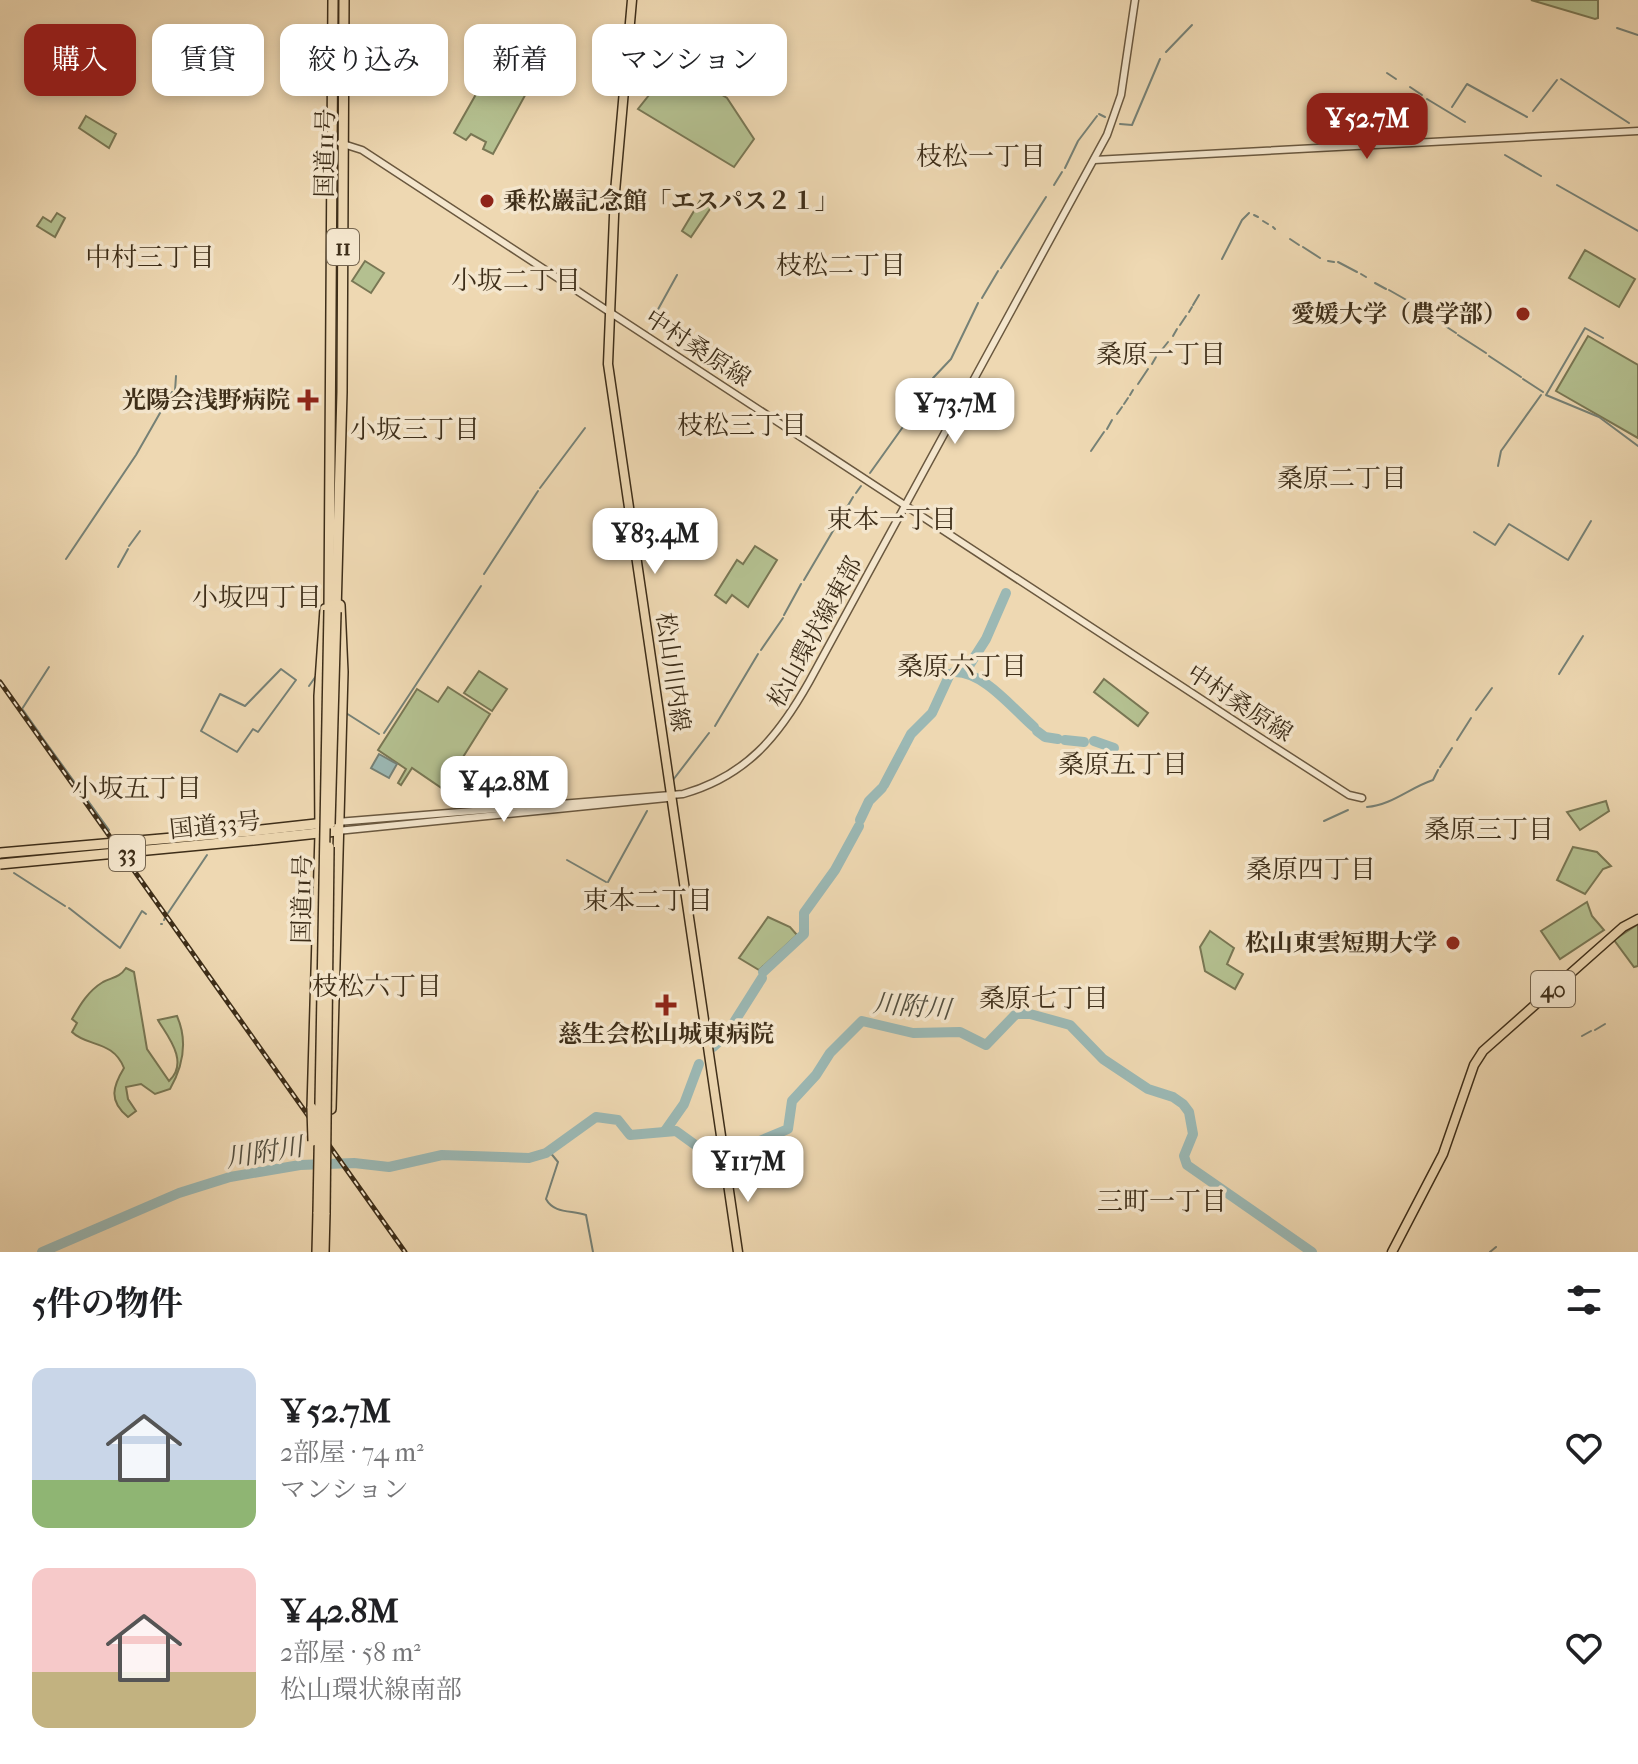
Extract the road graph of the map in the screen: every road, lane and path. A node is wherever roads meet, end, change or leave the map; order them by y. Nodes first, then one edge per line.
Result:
1 (333, 0) edge
2 (344, 0) edge
3 (632, 0) edge
4 (1135, 0) edge
5 (1638, 131) edge
6 (339, 143) junction
7 (1094, 160) junction
8 (608, 311) junction
9 (906, 505) junction
10 (333, 594) junction
11 (670, 796) junction
12 (1362, 798) dead end
13 (337, 827) junction
14 (320, 829) junction
15 (253, 836) junction
16 (0, 853) edge
17 (0, 864) edge
18 (1638, 919) edge
19 (321, 1212) junction
20 (317, 1252) edge
21 (324, 1252) edge
22 (738, 1252) edge
23 (1392, 1252) edge

1 - 6 highway, 国道11号 / 11
2 - 6 highway, 国道11号 / 11
3 - 8 main road, 松山川内線
4 - 7 street, 松山環状線東部
5 - 7 street
6 - 8 street, 中村桑原線
6 - 10 highway, 国道11号 / 11
7 - 9 street, 松山環状線東部
8 - 9 street, 中村桑原線
8 - 11 main road, 松山川内線
9 - 11 street, 松山環状線東部
9 - 12 street, 中村桑原線
10 - 13 highway, 国道11号 / 11
10 - 14 highway, 国道11号 / 11
10 - 19 highway, 国道11号 / 11, bridge
11 - 13 street, 松山環状線東部
11 - 22 main road, 松山川内線
13 - 14 highway, 国道33号 / 33
13 - 19 highway, 11, bridge
14 - 15 highway, 国道33号 / 33
14 - 19 highway, 11, bridge
15 - 16 highway, 国道33号 / 33, bridge
15 - 17 highway, 国道33号 / 33, bridge
18 - 23 main road, 40
19 - 20 highway, 国道11号 / 11
19 - 21 highway, 国道11号 / 11

